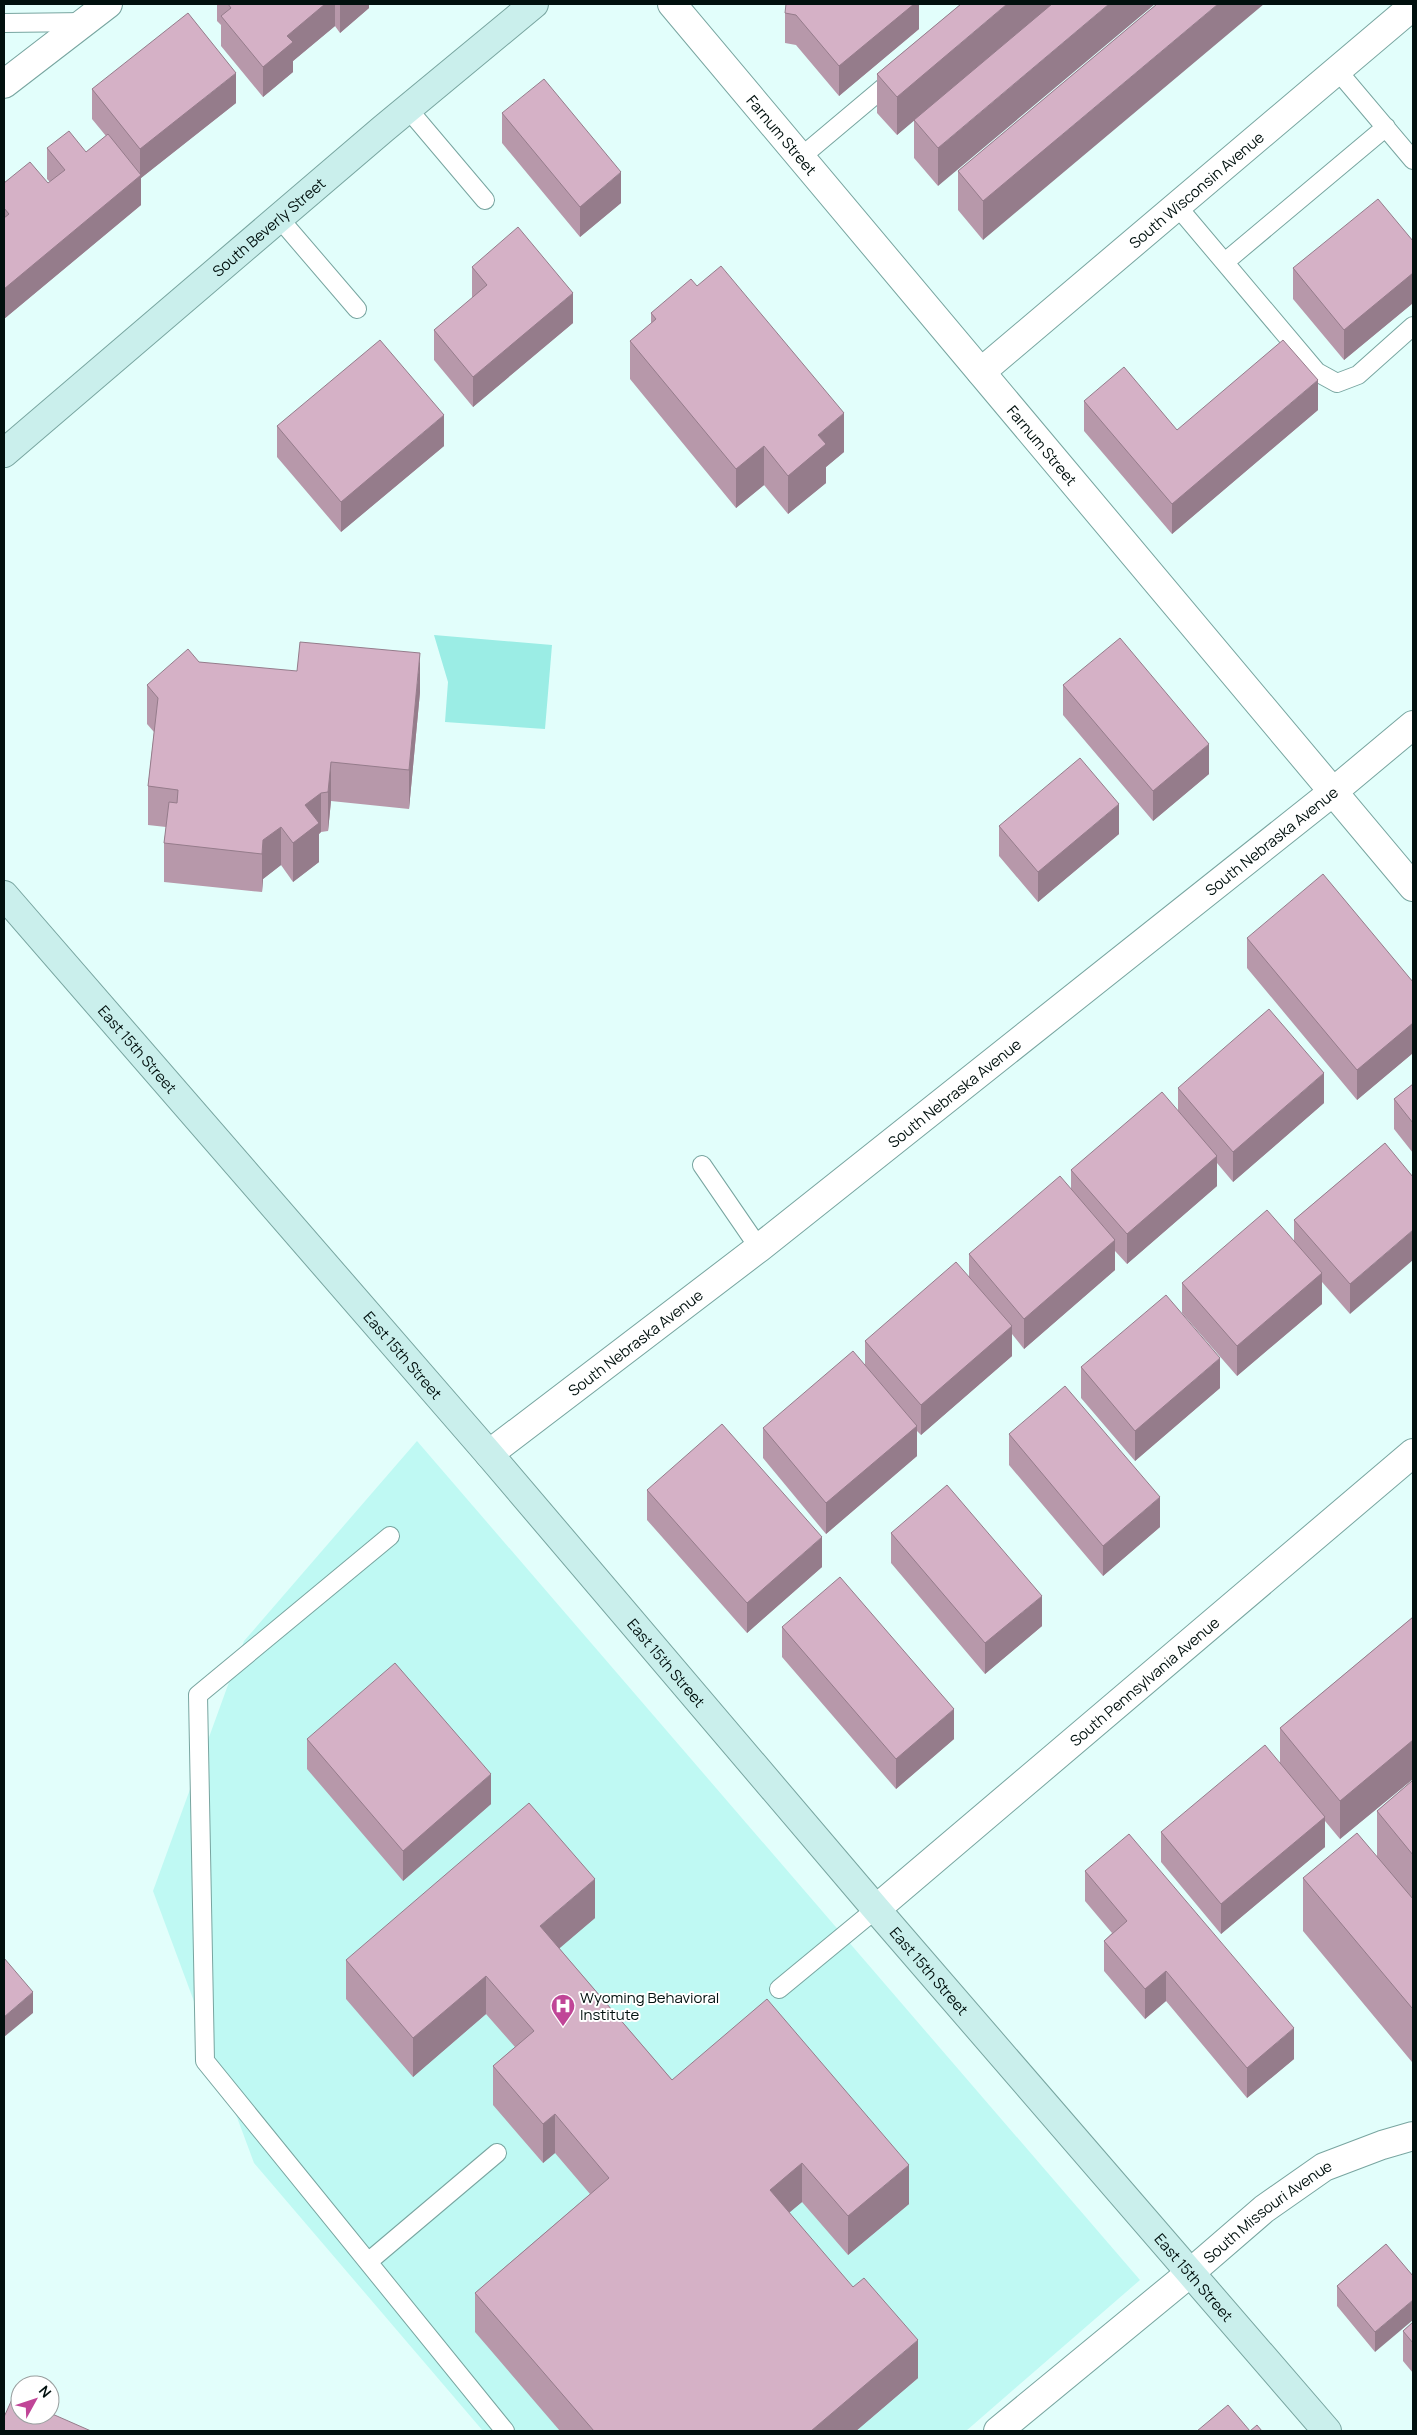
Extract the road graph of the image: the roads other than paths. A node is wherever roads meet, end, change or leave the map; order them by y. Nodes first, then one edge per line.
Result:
1 (108, 4) edge
2 (534, 4) edge
3 (672, 4) edge
4 (1413, 6) edge
5 (86, 22) junction
6 (4, 23) edge
7 (907, 68) edge
8 (1337, 70) junction
9 (4, 84) edge
10 (408, 109) junction
11 (1386, 127) junction
12 (801, 157) junction
13 (1413, 160) edge
14 (485, 200) dead end
15 (1177, 206) junction
16 (279, 218) junction
17 (1225, 262) junction
18 (357, 309) dead end
19 (1413, 326) edge
20 (980, 372) junction
21 (4, 453) edge
22 (1413, 725) edge
23 (1334, 791) junction
24 (1413, 887) edge
25 (4, 895) edge
26 (702, 1165) dead end
27 (759, 1248) junction
28 (1413, 1453) edge
29 (489, 1454) junction
30 (390, 1536) dead end
31 (876, 1909) junction
32 (780, 1989) dead end
33 (1413, 2136) edge
34 (497, 2153) dead end
35 (368, 2262) junction
36 (1190, 2273) junction
37 (505, 2431) edge
38 (998, 2431) edge
39 (1327, 2431) edge

1 - 5 street
2 - 10 main road, South Beverly Street
3 - 12 street, Farnum Street
4 - 8 street, South Wisconsin Avenue
5 - 6 lane
5 - 9 street
7 - 12 lane
8 - 11 lane
8 - 15 street, South Wisconsin Avenue
10 - 14 lane
10 - 16 main road, South Beverly Street
11 - 13 lane
11 - 17 lane
12 - 20 street, Farnum Street
15 - 17 lane
15 - 20 street, South Wisconsin Avenue
16 - 18 lane
16 - 21 main road, South Beverly Street
17 - 19 lane
20 - 23 street, Farnum Street
22 - 23 street, South Nebraska Avenue
23 - 24 street, Farnum Street
23 - 27 street, South Nebraska Avenue
25 - 29 main road, East 15th Street
26 - 27 lane
27 - 29 street, South Nebraska Avenue
28 - 31 street, South Pennsylvania Avenue
29 - 31 main road, East 15th Street
30 - 35 lane
31 - 32 lane
31 - 36 main road, East 15th Street
33 - 36 street, South Missouri Avenue
34 - 35 lane
35 - 37 lane
36 - 38 street, South Missouri Avenue
36 - 39 main road, East 15th Street

